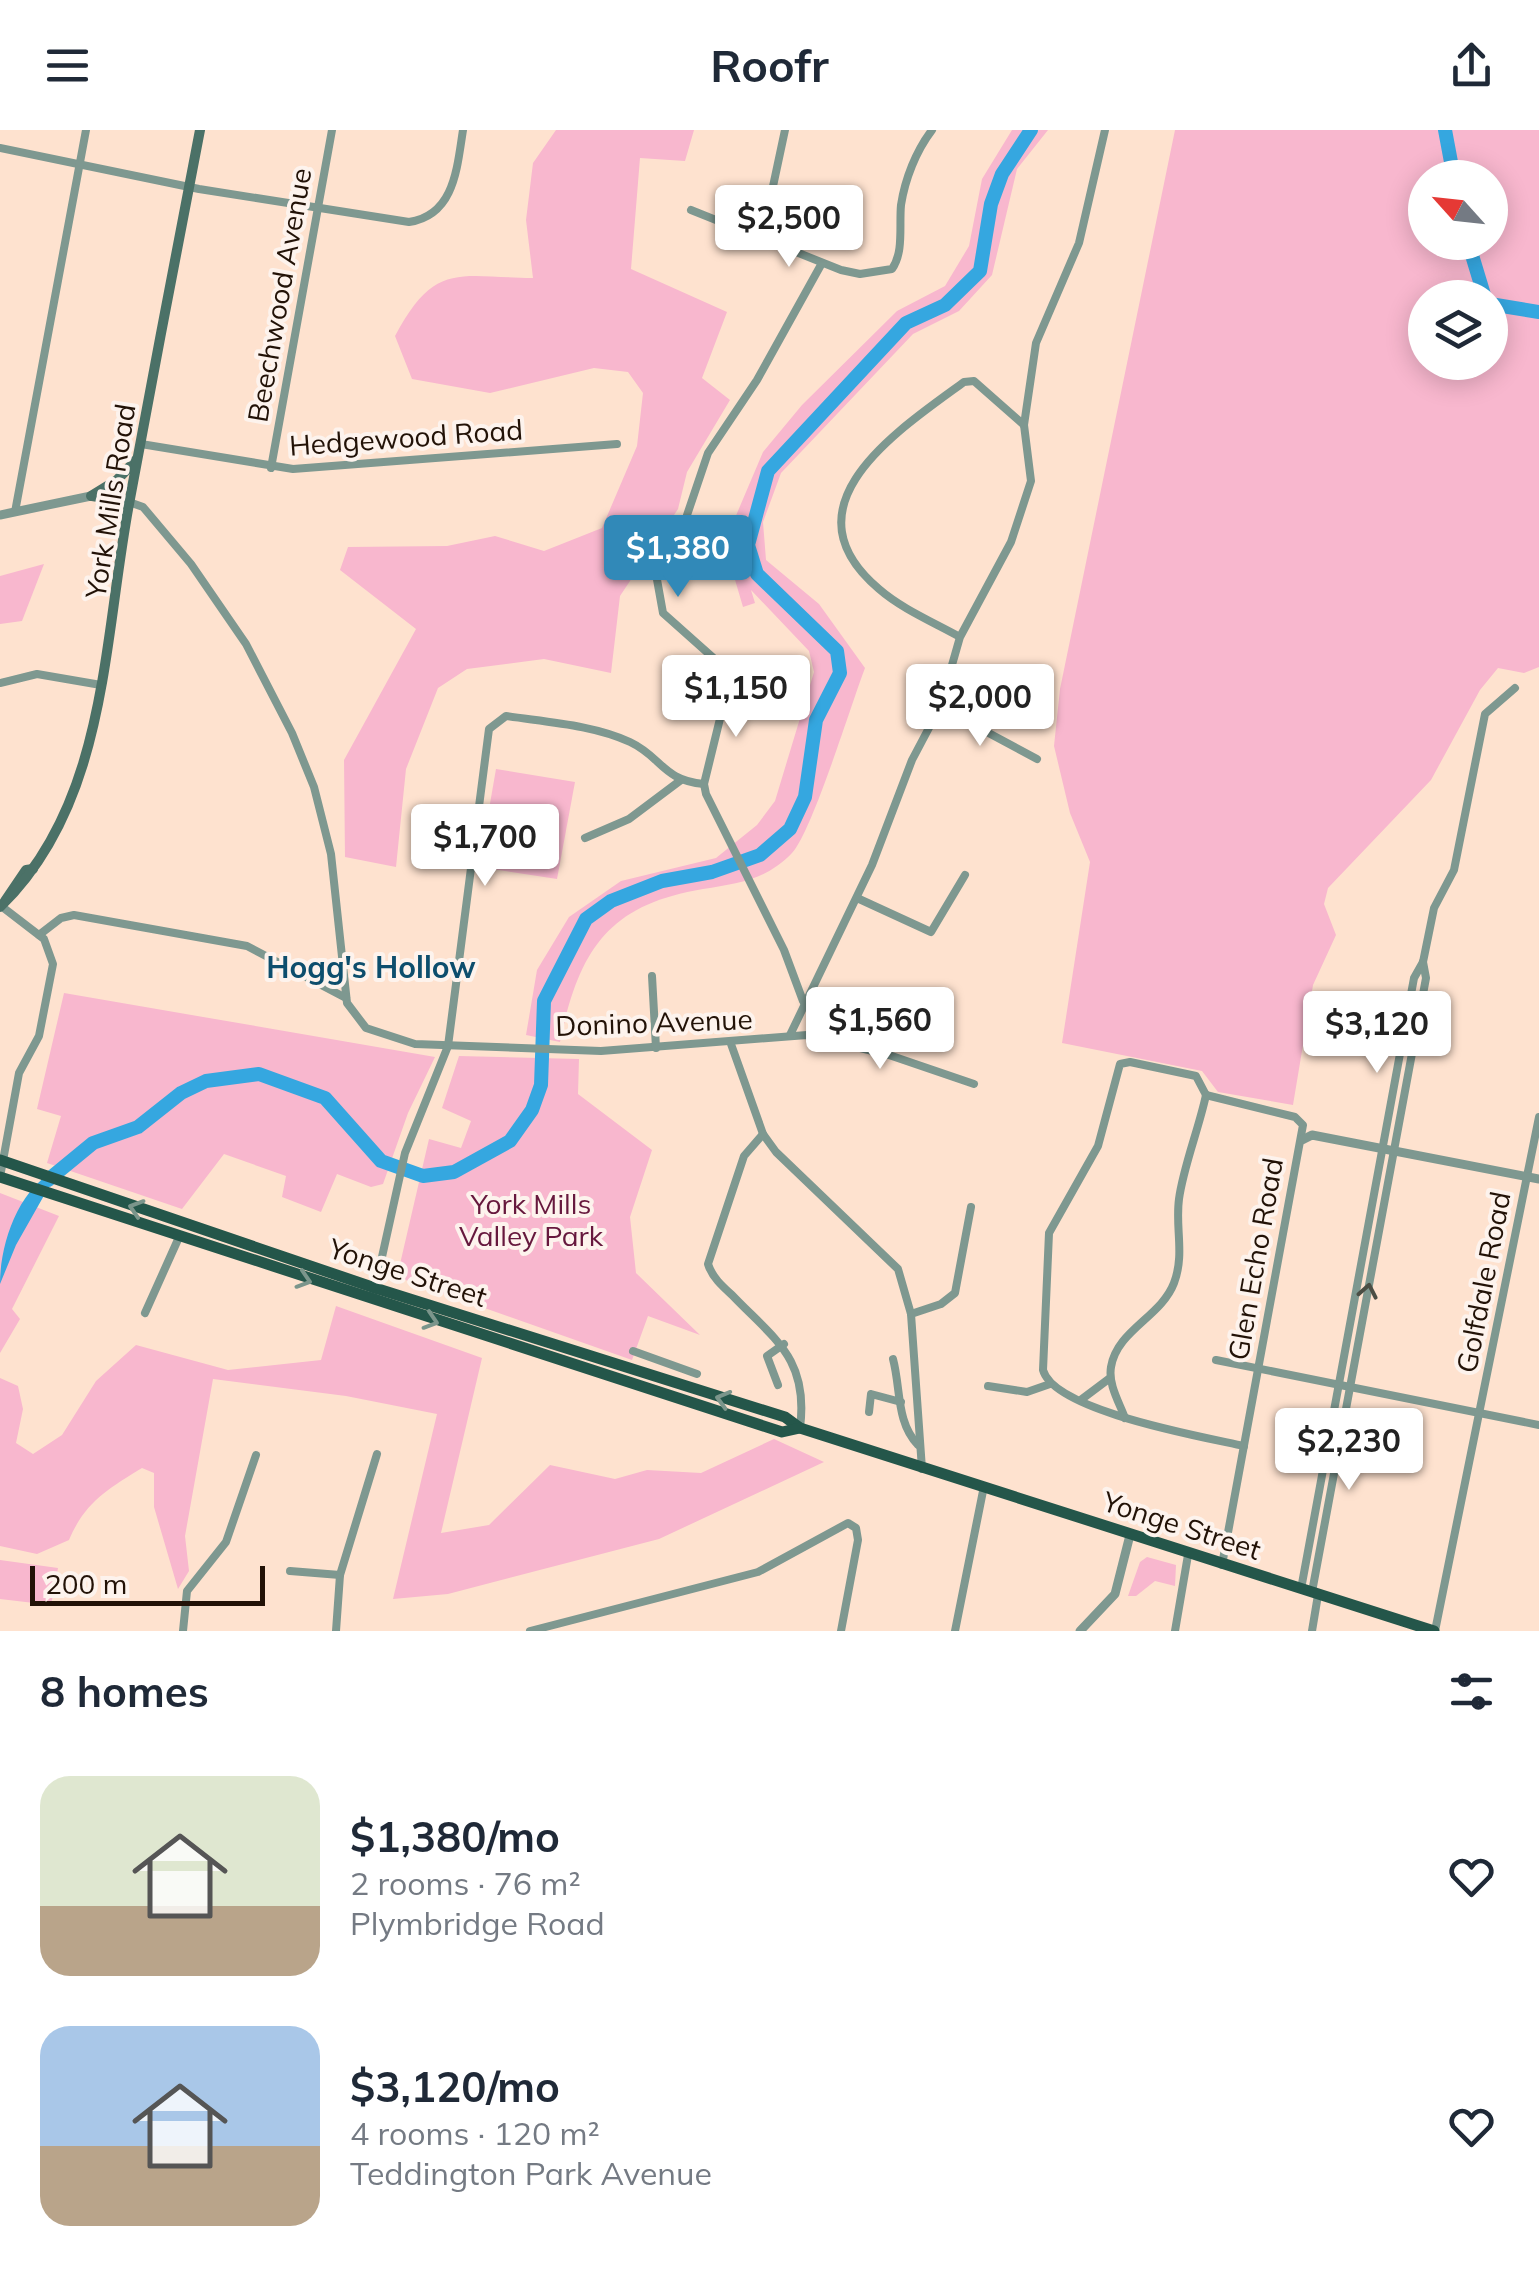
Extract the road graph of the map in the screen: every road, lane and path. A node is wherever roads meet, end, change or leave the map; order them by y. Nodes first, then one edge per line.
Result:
1 (86, 130) edge
2 (200, 130) edge
3 (332, 130) edge
4 (463, 130) edge
5 (785, 130) edge
6 (932, 130) edge
7 (1104, 130) edge
8 (0, 148) edge
9 (80, 164) junction
10 (189, 186) junction
11 (317, 208) junction
12 (691, 210) dead end
13 (762, 238) junction
14 (822, 263) junction
15 (1024, 424) junction
16 (141, 444) junction
17 (617, 444) dead end
18 (137, 458) junction
19 (271, 468) junction
20 (90, 496) junction
21 (129, 505) junction
22 (15, 512) junction
23 (0, 515) edge
24 (960, 636) junction
25 (0, 682) edge
26 (100, 684) junction
27 (1515, 688) dead end
28 (940, 707) junction
29 (1038, 759) dead end
30 (681, 780) junction
31 (704, 784) junction
32 (584, 838) dead end
33 (965, 875) dead end
34 (857, 898) junction
35 (2, 905) edge
36 (39, 934) junction
37 (1423, 962) junction
38 (652, 976) dead end
39 (346, 998) junction
40 (803, 1000) junction
41 (790, 1035) junction
42 (731, 1044) junction
43 (448, 1046) junction
44 (656, 1048) junction
45 (974, 1084) dead end
46 (1206, 1095) junction
47 (1539, 1117) edge
48 (764, 1134) junction
49 (1302, 1140) junction
50 (1382, 1149) junction
51 (1394, 1152) junction
52 (2, 1161) edge
53 (0, 1177) edge
54 (1527, 1177) junction
55 (1539, 1180) edge
56 (971, 1207) dead end
57 (186, 1224) junction
58 (178, 1239) junction
59 (375, 1288) junction
60 (371, 1302) junction
61 (144, 1312) dead end
62 (911, 1314) junction
63 (784, 1344) junction
64 (632, 1352) dead end
65 (654, 1358) junction
66 (892, 1359) dead end
67 (1216, 1360) dead end
68 (1258, 1369) junction
69 (697, 1374) dead end
70 (1110, 1378) junction
71 (648, 1382) junction
72 (1050, 1384) junction
73 (1338, 1384) junction
74 (778, 1385) dead end
75 (988, 1386) dead end
76 (1350, 1387) junction
77 (1082, 1399) junction
78 (901, 1402) junction
79 (869, 1412) dead end
80 (1480, 1414) junction
81 (1125, 1418) junction
82 (1539, 1425) edge
83 (800, 1428) junction
84 (918, 1445) junction
85 (1244, 1446) junction
86 (377, 1454) dead end
87 (256, 1455) dead end
88 (922, 1468) junction
89 (984, 1486) junction
90 (1130, 1535) junction
91 (1188, 1554) junction
92 (1222, 1565) junction
93 (290, 1571) dead end
94 (340, 1575) junction
95 (1310, 1592) junction
96 (580, 1618) junction
97 (581, 1630) edge
98 (184, 1631) edge
99 (336, 1631) edge
100 (530, 1631) edge
101 (842, 1631) edge
102 (954, 1631) edge
103 (1080, 1631) edge
104 (1175, 1631) edge
105 (1312, 1631) edge
106 (1434, 1631) edge

1 - 9 street
2 - 10 main road, York Mills Road
3 - 11 street, Beechwood Avenue
4 - 11 street
5 - 13 street
6 - 14 street
7 - 15 street
8 - 9 street
9 - 10 street
9 - 22 street
10 - 11 street
10 - 16 main road, York Mills Road
11 - 19 street, Beechwood Avenue
12 - 13 street
13 - 14 street
14 - 31 street
15 - 24 street
15 - 24 street
16 - 18 main road, York Mills Road
16 - 19 street, Hedgewood Road
17 - 19 street, Hedgewood Road
18 - 20 main road
18 - 21 main road, York Mills Road
20 - 21 main road
20 - 22 street
21 - 26 main road, York Mills Road
21 - 39 street
22 - 23 street
24 - 28 street
25 - 26 street
26 - 35 main road, York Mills Road
27 - 37 street
28 - 29 street
28 - 34 street
30 - 31 street
30 - 32 street
30 - 43 street
31 - 40 street
33 - 34 street
34 - 40 street
35 - 36 street
36 - 39 street, Donino Avenue
36 - 52 street
37 - 50 street
37 - 51 street
38 - 44 street
39 - 43 street, Donino Avenue
40 - 41 street
41 - 42 street, Donino Avenue
41 - 45 street, Donino Avenue
42 - 44 street, Donino Avenue
42 - 48 street
43 - 44 street, Donino Avenue
43 - 59 street
46 - 49 street
46 - 70 street
46 - 72 street
47 - 54 street, Golfdale Road
48 - 62 street
48 - 63 street
49 - 50 street
49 - 68 street, Glen Echo Road
50 - 51 street
50 - 73 street
51 - 54 street
76 -> 51 street
52 - 53 street
57 -> 52 main road, Yonge Street
53 - 58 main road, Yonge Street
54 - 55 street
54 - 80 street, Golfdale Road
56 - 62 street
57 - 58 street
57 - 59 main road, Yonge Street
58 -> 60 main road, Yonge Street
58 - 61 street
59 - 60 street
59 - 71 main road, Yonge Street
60 -> 71 main road, Yonge Street
62 - 84 street
63 - 74 street
63 - 83 street
64 - 65 street
65 - 69 street
65 - 71 street
66 - 78 street
67 - 68 street
68 - 73 street
68 - 85 street, Glen Echo Road
70 - 77 street
70 - 81 street
71 - 83 main road, Yonge Street
72 - 75 street
72 - 77 street
73 - 76 street
73 - 95 street
76 - 80 street
76 - 95 street
77 - 81 street
78 - 79 street
78 - 84 street
80 - 82 street
80 - 106 street, Golfdale Road
81 - 85 street
83 - 88 main road, Yonge Street
84 - 88 street
85 - 92 street, Glen Echo Road
86 - 94 street
87 - 98 street
88 - 89 main road, Yonge Street
89 - 90 main road, Yonge Street
89 - 102 street
90 - 91 main road, Yonge Street
90 - 103 street
91 - 92 main road, Yonge Street
91 - 104 street
92 - 95 main road, Yonge Street
93 - 94 street
94 - 99 street
95 - 105 street
95 - 106 main road, Yonge Street
96 - 97 street
96 - 100 street
96 - 101 street

